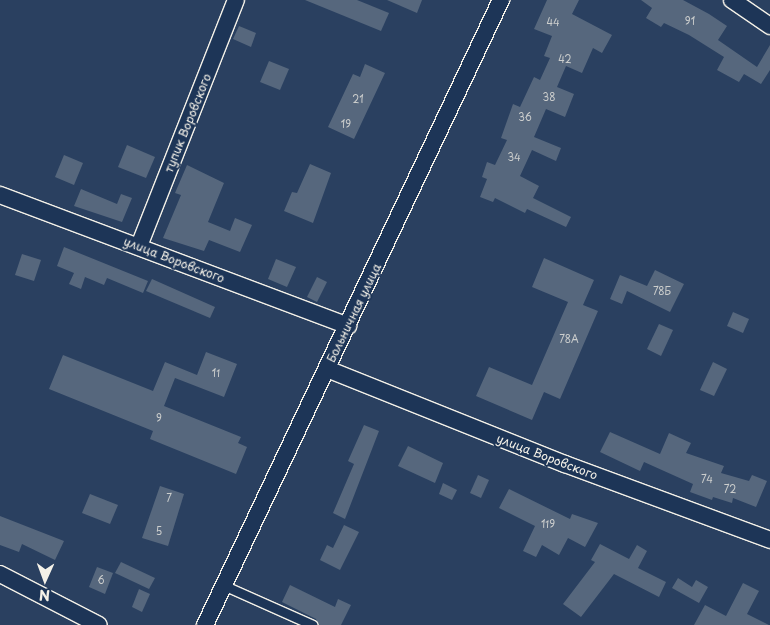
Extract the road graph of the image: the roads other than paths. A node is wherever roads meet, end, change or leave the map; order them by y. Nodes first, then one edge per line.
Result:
1 (236, 0) edge
2 (501, 0) edge
3 (732, 0) edge
4 (770, 26) edge
5 (0, 196) edge
6 (139, 246) junction
7 (348, 326) junction
8 (327, 369) junction
9 (770, 540) edge
10 (0, 574) edge
11 (223, 585) junction
12 (99, 625) edge
13 (205, 625) edge
14 (313, 625) edge

1 - 6 street, тупик Воровского
2 - 7 street, Больничная улица
3 - 4 street
5 - 6 street, улица Воровского
6 - 7 street, улица Воровского
7 - 8 street, Больничная улица
8 - 9 street, улица Воровского
8 - 11 street, Больничная улица
10 - 12 street
11 - 13 street, Больничная улица
11 - 14 lane

